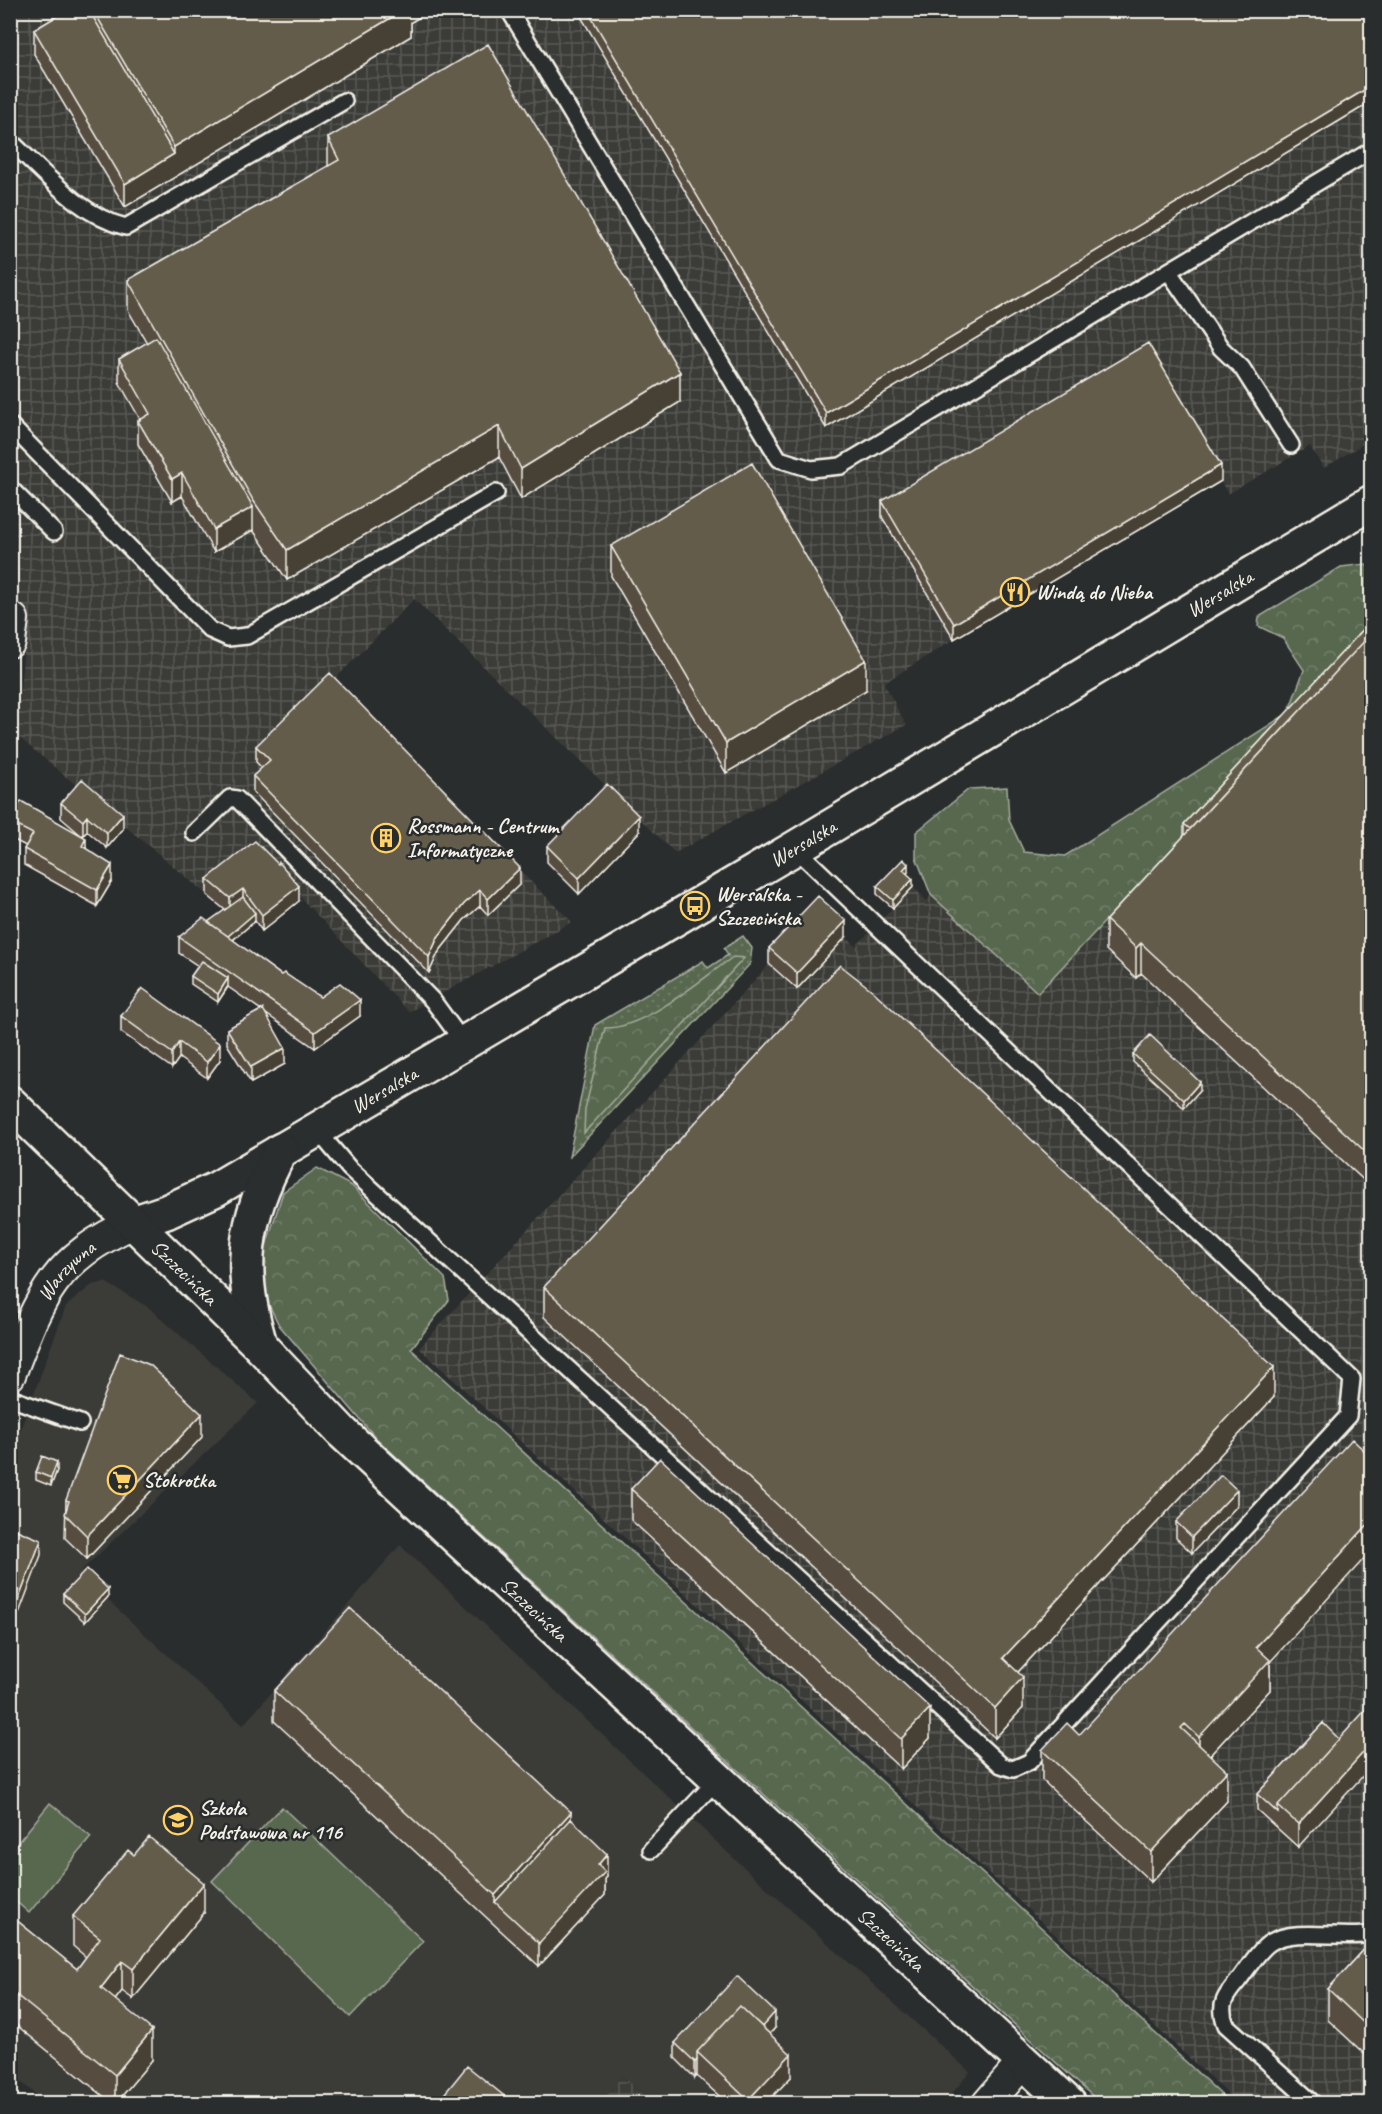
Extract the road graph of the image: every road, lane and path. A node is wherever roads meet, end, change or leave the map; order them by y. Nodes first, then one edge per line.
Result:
1 (509, 10) edge
2 (344, 100) dead end
3 (10, 141) edge
4 (1371, 150) edge
5 (1169, 272) junction
6 (10, 426) edge
7 (1290, 445) dead end
8 (10, 488) edge
9 (496, 493) dead end
10 (1371, 502) edge
11 (54, 532) dead end
12 (194, 833) dead end
13 (795, 848) junction
14 (463, 1042) junction
15 (10, 1103) edge
16 (316, 1129) junction
17 (281, 1150) junction
18 (133, 1223) junction
19 (261, 1347) junction
20 (10, 1376) edge
21 (10, 1398) edge
22 (80, 1423) dead end
23 (718, 1779) junction
24 (651, 1851) dead end
25 (1371, 1934) edge
26 (1024, 2061) junction
27 (987, 2103) edge
28 (1069, 2103) edge
29 (1314, 2103) edge

1 - 5 lane
2 - 3 lane
4 - 5 lane
5 - 7 lane
6 - 9 lane
8 - 11 lane
10 - 13 street, Wersalska
12 - 14 lane
13 - 14 street, Wersalska
13 - 16 lane
14 - 16 street, Wersalska
15 - 18 street, Szczecińska
16 - 17 street, Wersalska
17 - 18 street, Wersalska
17 - 19 street
18 - 19 street, Szczecińska
18 - 20 street, Warzywna
19 - 23 street, Szczecińska
21 - 22 lane
23 - 24 lane
23 - 26 street, Szczecińska
25 - 29 lane
26 - 27 street
26 - 28 street, Szczecińska

